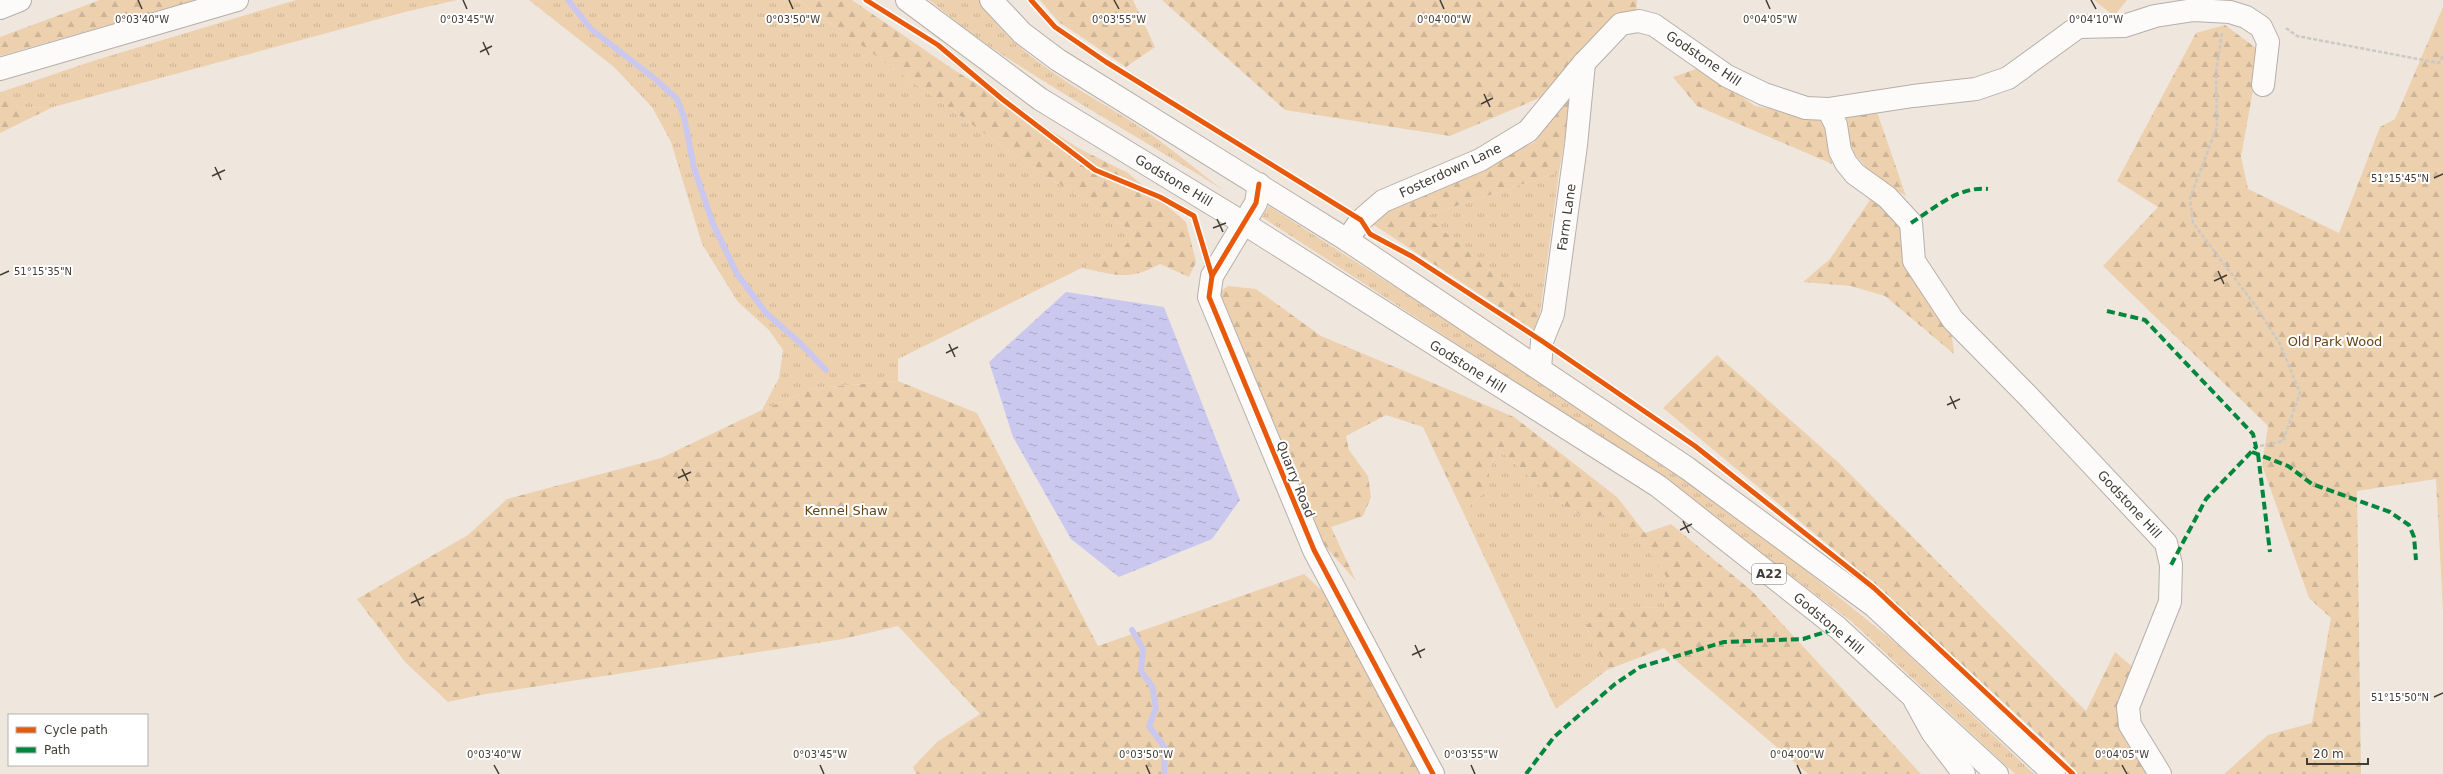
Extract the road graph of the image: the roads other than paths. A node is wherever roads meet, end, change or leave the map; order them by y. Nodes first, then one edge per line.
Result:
1 (20, 0) edge
2 (237, 0) edge
3 (907, 0) edge
4 (992, 0) edge
5 (0, 8) edge
6 (1584, 63) junction
7 (0, 69) edge
8 (2262, 85) dead end
9 (1828, 109) junction
10 (1259, 184) junction
11 (1245, 224) junction
12 (1347, 240) junction
13 (1540, 369) junction
14 (1911, 694) junction
15 (1433, 774) edge
16 (1964, 774) edge
17 (1997, 774) edge
18 (2054, 774) edge
19 (2160, 774) edge

1 - 5 main road
2 - 7 main road
3 - 11 main road, Godstone Hill / A22
4 - 10 main road, A22
6 - 9 main road, Godstone Hill
6 - 12 main road, Fosterdown Lane
6 - 13 main road, Farm Lane
8 - 9 main road
9 - 19 main road, Godstone Hill
10 - 11 main road, Quarry Road
10 - 12 main road, A22
11 - 14 main road, Godstone Hill / A22
11 - 15 main road, Quarry Road
12 - 13 main road, A22
13 - 18 main road, A22
14 - 16 main road
14 - 17 main road, Godstone Hill / A22

